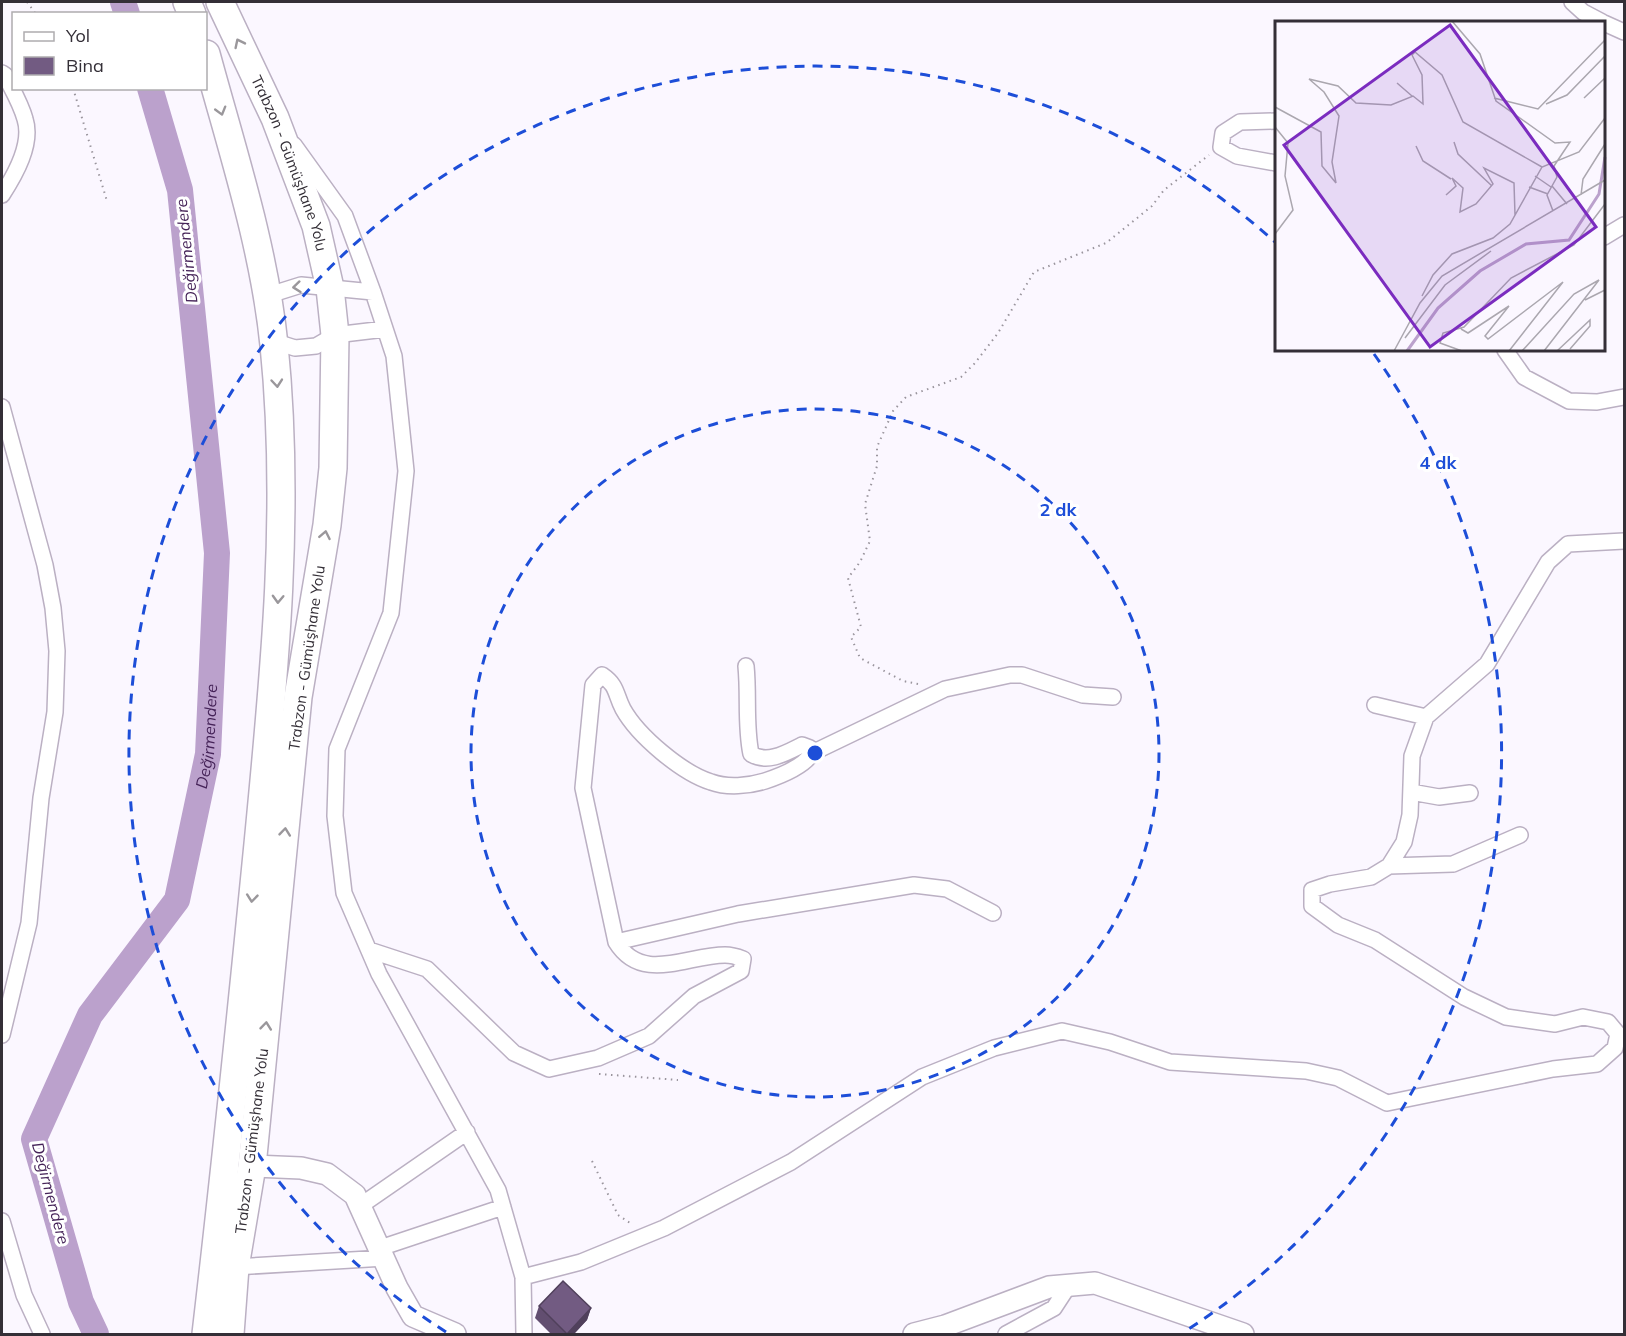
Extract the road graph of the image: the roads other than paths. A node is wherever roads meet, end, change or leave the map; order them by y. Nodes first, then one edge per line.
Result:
1 (220, 2) edge
2 (1572, 2) edge
3 (1599, 21) edge
4 (1605, 24) edge
5 (1624, 32) edge
6 (207, 58) edge
7 (2, 73) edge
8 (275, 118) junction
9 (1275, 121) edge
10 (1275, 163) edge
11 (2, 195) edge
12 (1624, 225) edge
13 (1605, 236) edge
14 (330, 288) junction
15 (373, 292) junction
16 (266, 296) junction
17 (385, 329) junction
18 (335, 335) junction
19 (273, 342) junction
20 (1506, 351) edge
21 (1624, 398) edge
22 (2, 407) edge
23 (1624, 541) edge
24 (746, 666) dead end
25 (1113, 697) dead end
26 (1375, 705) dead end
27 (1426, 717) junction
28 (812, 753) junction
29 (1411, 792) junction
30 (1470, 793) dead end
31 (1520, 835) dead end
32 (1389, 866) junction
33 (993, 912) dead end
34 (616, 942) junction
35 (369, 950) junction
36 (2, 1035) edge
37 (466, 1132) junction
38 (252, 1166) junction
39 (360, 1206) junction
40 (503, 1207) junction
41 (2, 1221) edge
42 (382, 1253) junction
43 (235, 1267) junction
44 (523, 1277) junction
45 (1069, 1285) junction
46 (42, 1335) edge
47 (206, 1335) edge
48 (230, 1335) edge
49 (455, 1335) edge
50 (524, 1335) edge
51 (914, 1335) edge
52 (1006, 1335) edge
53 (1244, 1335) edge

8 -> 1 highway, Trabzon - Gümüşhane Yolu
2 - 3 street
4 - 5 street
6 -> 16 highway, Trabzon - Gümüşhane Yolu
7 - 11 street
8 - 14 highway, Trabzon - Gümüşhane Yolu
8 - 15 street
9 - 10 street
12 - 13 street
14 - 15 street
14 -> 16 street
14 - 18 highway, Trabzon - Gümüşhane Yolu
15 - 17 street
16 - 19 highway, Trabzon - Gümüşhane Yolu
17 - 18 street
17 - 35 street
18 - 19 street
38 -> 18 highway, Trabzon - Gümüşhane Yolu
19 -> 47 highway, Trabzon - Gümüşhane Yolu
20 - 21 street
22 - 36 street
23 - 27 street
24 - 28 street
25 - 28 street
26 - 27 street
27 - 29 street
28 - 34 street
29 - 30 street
29 - 32 street
31 - 32 street
32 - 44 street
33 - 34 street
34 - 35 street
35 - 37 street
37 - 39 street
37 - 40 street
38 - 39 street
38 - 43 highway, Trabzon - Gümüşhane Yolu
39 - 42 street
40 - 42 street
40 - 44 street
41 - 46 street
42 - 43 street
42 - 49 street
43 - 48 highway, Trabzon - Gümüşhane Yolu
44 - 50 street
45 - 51 street
45 - 52 street
45 - 53 street

